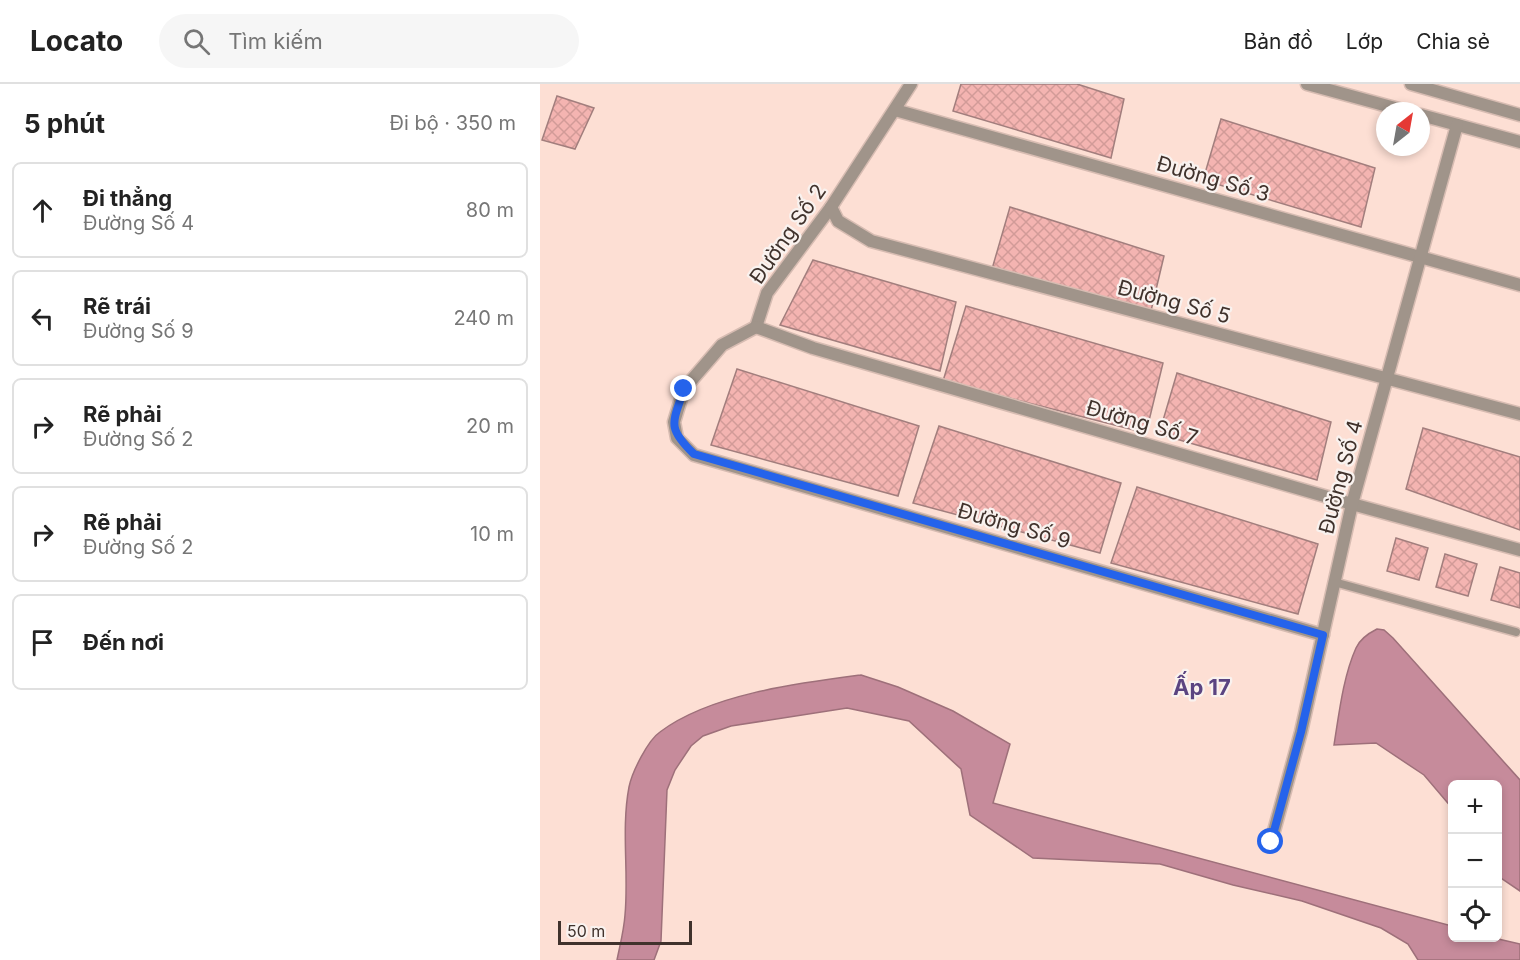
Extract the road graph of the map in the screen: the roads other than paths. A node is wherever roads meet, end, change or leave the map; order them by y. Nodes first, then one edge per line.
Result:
1 (911, 84) edge
2 (1307, 84) edge
3 (1411, 84) edge
4 (1376, 103) edge
5 (895, 110) junction
6 (1520, 115) edge
7 (1430, 118) edge
8 (1457, 125) junction
9 (1520, 142) edge
10 (831, 207) junction
11 (1421, 258) junction
12 (1520, 285) edge
13 (756, 327) junction
14 (1387, 379) junction
15 (1520, 414) edge
16 (1352, 504) junction
17 (1520, 550) edge
18 (1334, 582) junction
19 (1515, 632) dead end
20 (1323, 635) junction
21 (1271, 842) dead end

1 - 5 street, Đường Số 2
2 - 4 street
3 - 6 street
5 - 10 street, Đường Số 2
5 - 11 street, Đường Số 3
7 - 8 street
8 - 9 street
8 - 11 street, Đường Số 4
10 - 13 street, Đường Số 2
10 - 14 street, Đường Số 5
11 - 12 street, Đường Số 3
11 - 14 street, Đường Số 4
13 - 16 street, Đường Số 7
13 - 20 street, Đường Số 9
14 - 15 street, Đường Số 5
14 - 16 street, Đường Số 4
16 - 17 street, Đường Số 7
16 - 18 street, Đường Số 4
18 - 19 lane
18 - 20 street, Đường Số 4
20 - 21 street, Đường Số 4

